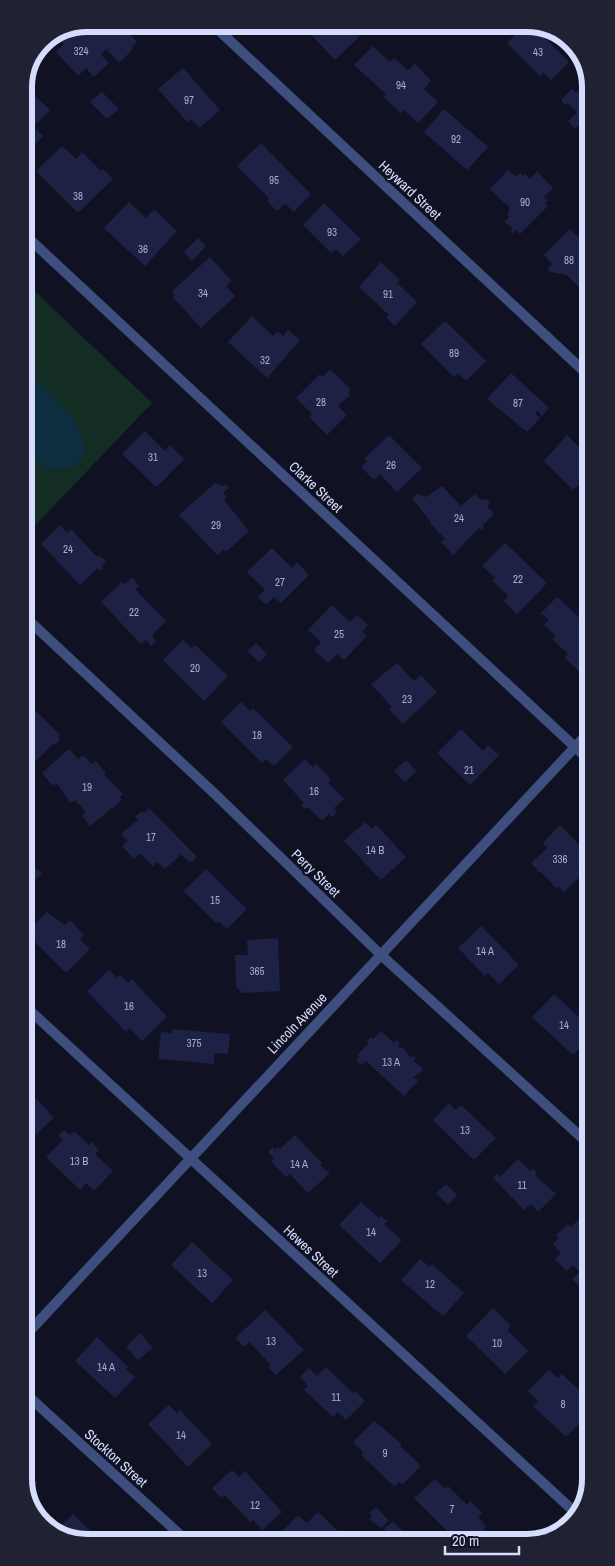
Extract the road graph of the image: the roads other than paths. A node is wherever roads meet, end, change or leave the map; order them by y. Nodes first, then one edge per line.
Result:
1 (221, 32) edge
2 (33, 242) edge
3 (582, 369) edge
4 (33, 624) edge
5 (582, 740) edge
6 (575, 747) junction
7 (582, 754) edge
8 (381, 955) junction
9 (32, 1013) edge
10 (582, 1138) edge
11 (190, 1158) junction
12 (32, 1328) edge
13 (32, 1400) edge
14 (572, 1510) edge
15 (178, 1533) edge

1 - 3 street, Heyward Street
2 - 6 street, Clarke Street
4 - 8 street, Perry Street
5 - 6 street, Lincoln Avenue
6 - 7 street, Clarke Street
6 - 8 street, Lincoln Avenue
8 - 10 street, Perry Street
8 - 11 street, Lincoln Avenue
9 - 11 street, Hewes Street
11 - 12 street, Lincoln Avenue
11 - 14 street, Hewes Street
13 - 15 street, Stockton Street

